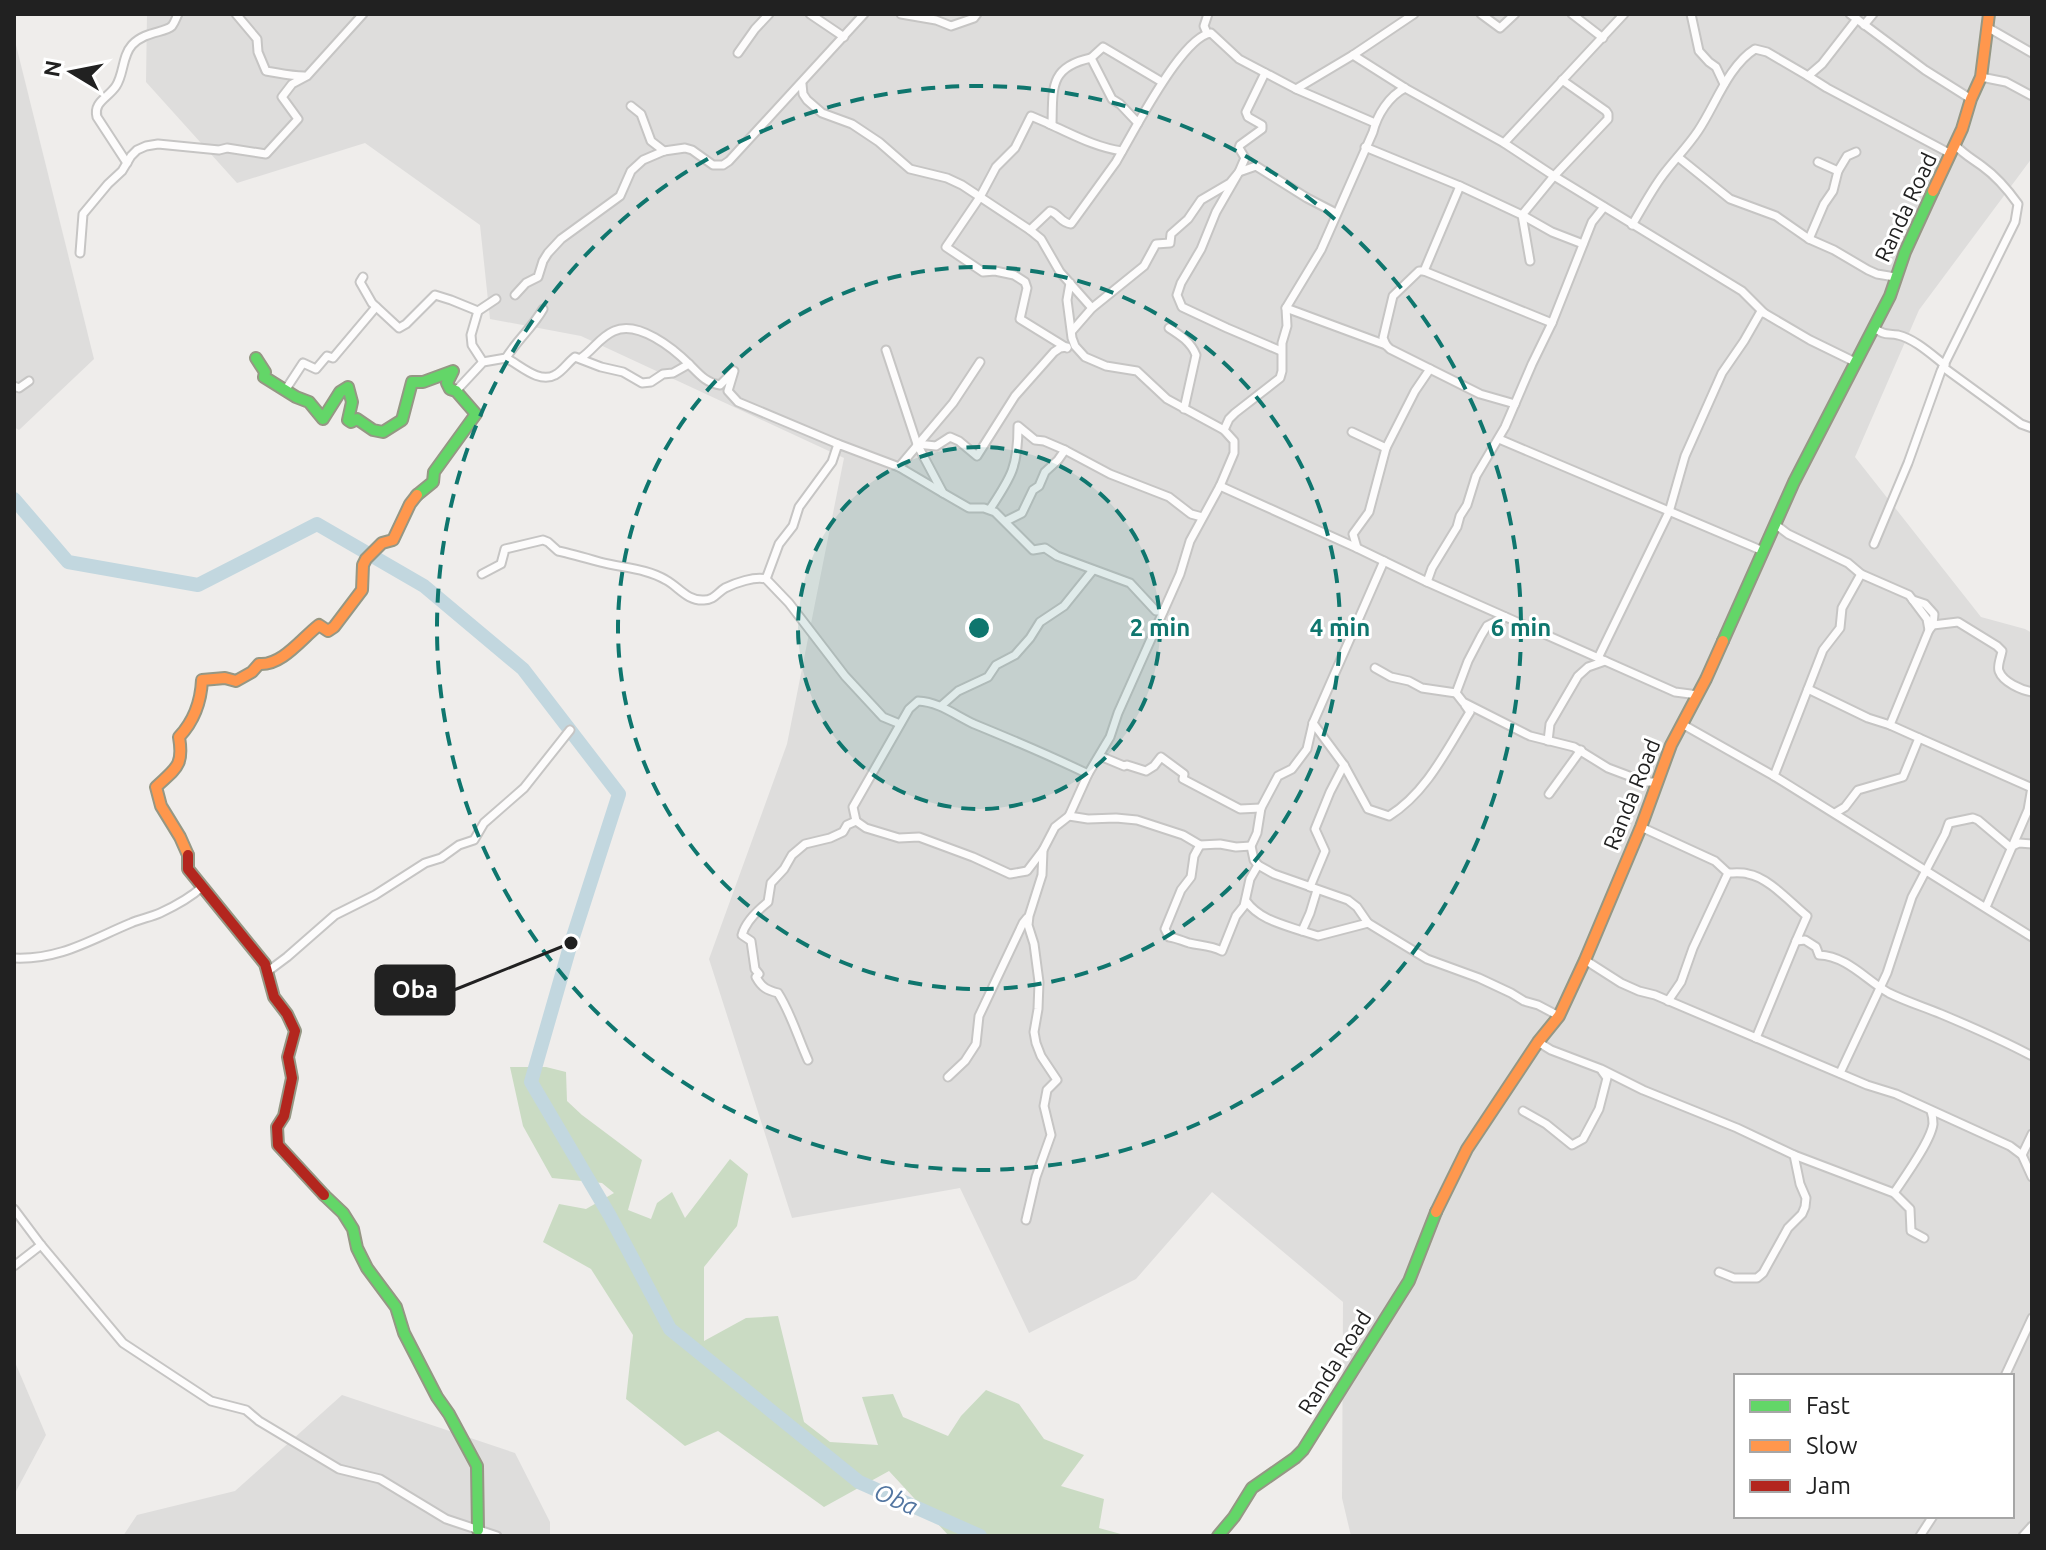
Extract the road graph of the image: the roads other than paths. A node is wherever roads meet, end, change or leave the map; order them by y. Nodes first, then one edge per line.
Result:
1 (178, 14) edge
2 (236, 14) edge
3 (363, 14) edge
4 (769, 14) edge
5 (810, 14) edge
6 (864, 14) edge
7 (901, 14) edge
8 (977, 14) edge
9 (1208, 14) edge
10 (1414, 14) edge
11 (1481, 14) edge
12 (1515, 14) edge
13 (1572, 14) edge
14 (1624, 14) edge
15 (1691, 14) edge
16 (1873, 14) edge
17 (1989, 14) edge
18 (1857, 19) edge
19 (1987, 27) junction
20 (1207, 33) junction
21 (844, 37) junction
22 (1603, 38) junction
23 (738, 53) dead end
24 (2032, 53) edge
25 (1353, 55) junction
26 (1091, 58) junction
27 (1265, 73) junction
28 (307, 76) junction
29 (1808, 76) junction
30 (1981, 77) junction
31 (1562, 80) junction
32 (1162, 82) junction
33 (802, 84) junction
34 (1724, 84) junction
35 (1405, 88) junction
36 (1296, 89) junction
37 (2032, 96) edge
38 (1971, 99) junction
39 (631, 106) dead end
40 (1031, 116) junction
41 (1138, 123) junction
42 (1375, 123) junction
43 (1504, 143) junction
44 (1365, 147) junction
45 (1954, 150) junction
46 (664, 151) junction
47 (1122, 151) junction
48 (1856, 152) dead end
49 (1678, 157) junction
50 (1818, 162) dead end
51 (127, 163) junction
52 (1838, 171) junction
53 (1239, 172) junction
54 (1554, 176) junction
55 (1460, 186) junction
56 (980, 197) junction
57 (1604, 207) junction
58 (1336, 213) junction
59 (1522, 215) junction
60 (1632, 225) junction
61 (1030, 230) junction
62 (1809, 239) junction
63 (1583, 244) junction
64 (80, 253) dead end
65 (1530, 261) dead end
66 (1424, 271) junction
67 (363, 277) dead end
68 (1895, 277) junction
69 (1070, 283) junction
70 (515, 295) dead end
71 (496, 299) dead end
72 (376, 307) junction
73 (1092, 308) junction
74 (1286, 308) junction
75 (543, 309) dead end
76 (478, 311) junction
77 (1764, 313) junction
78 (1552, 323) junction
79 (1873, 327) junction
80 (1169, 328) dead end
81 (1072, 332) junction
82 (1386, 345) junction
83 (1071, 347) junction
84 (886, 350) dead end
85 (1281, 351) junction
86 (256, 358) dead end
87 (506, 358) junction
88 (581, 358) junction
89 (483, 362) junction
90 (980, 362) dead end
91 (1855, 362) junction
92 (689, 364) junction
93 (1944, 366) junction
94 (1430, 369) junction
95 (29, 381) dead end
96 (14, 386) edge
97 (286, 389) junction
98 (456, 391) junction
99 (1515, 404) junction
100 (1184, 409) junction
101 (2032, 428) edge
102 (1224, 430) junction
103 (1352, 432) dead end
104 (1499, 439) junction
105 (838, 444) junction
106 (917, 444) junction
107 (1386, 448) junction
108 (1065, 450) junction
109 (899, 467) junction
110 (1220, 486) junction
111 (943, 493) junction
112 (990, 509) junction
113 (1669, 512) junction
114 (1202, 517) junction
115 (1006, 521) junction
116 (1775, 524) junction
117 (1874, 544) dead end
118 (1357, 548) junction
119 (1763, 551) junction
120 (1384, 561) junction
121 (1093, 570) junction
122 (482, 574) dead end
123 (1861, 574) junction
124 (766, 579) junction
125 (1427, 582) junction
126 (1163, 611) junction
127 (1505, 617) junction
128 (1931, 628) junction
129 (1602, 659) junction
130 (1375, 668) dead end
131 (1808, 689) junction
132 (2032, 692) edge
133 (1456, 693) junction
134 (1698, 695) junction
135 (1463, 702) junction
136 (941, 706) junction
137 (1313, 723) junction
138 (900, 724) junction
139 (1682, 724) junction
140 (1890, 725) junction
141 (570, 730) dead end
142 (1919, 738) junction
143 (1548, 741) junction
144 (1581, 750) junction
145 (1100, 756) junction
146 (1344, 765) junction
147 (1088, 774) junction
148 (1774, 776) junction
149 (1656, 782) junction
150 (2032, 788) edge
151 (1549, 794) dead end
152 (1261, 808) junction
153 (1835, 813) junction
154 (1069, 816) junction
155 (856, 821) junction
156 (1641, 827) junction
157 (2032, 844) edge
158 (1200, 845) junction
159 (1251, 846) junction
160 (2010, 847) junction
161 (1043, 850) junction
162 (1258, 865) junction
163 (1926, 870) junction
164 (1728, 873) junction
165 (202, 887) junction
166 (1313, 889) junction
167 (1246, 901) junction
168 (1986, 907) junction
169 (1029, 916) junction
170 (1368, 923) junction
171 (1302, 931) junction
172 (2032, 937) edge
173 (1796, 941) junction
174 (14, 958) edge
175 (1585, 960) junction
176 (267, 972) junction
177 (1880, 986) junction
178 (1668, 1001) junction
179 (1559, 1016) junction
180 (1756, 1038) junction
181 (1538, 1042) junction
182 (2032, 1056) edge
183 (808, 1060) dead end
184 (1601, 1069) junction
185 (1840, 1073) junction
186 (948, 1077) dead end
187 (1523, 1111) dead end
188 (1931, 1111) junction
189 (2032, 1134) edge
190 (1794, 1155) junction
191 (2022, 1155) junction
192 (2032, 1177) edge
193 (1894, 1193) junction
194 (14, 1209) edge
195 (1026, 1220) dead end
196 (1924, 1238) dead end
197 (41, 1245) junction
198 (14, 1266) edge
199 (1719, 1272) dead end
200 (2032, 1318) edge
201 (2006, 1374) edge
202 (1932, 1518) edge
203 (2032, 1526) edge
204 (478, 1530) junction
205 (497, 1536) edge
206 (1218, 1536) edge
207 (1920, 1536) edge
208 (2023, 1536) edge

1 - 51 street
2 - 28 street
3 - 28 street
4 - 23 street
5 - 21 street
6 - 21 street
7 - 8 street
9 - 20 street
10 - 25 street
11 - 12 street
13 - 22 street
14 - 22 street
15 - 34 street
16 - 18 street
17 - 19 street, Randa Road
18 - 29 street
18 - 38 street
19 - 24 street
19 - 30 street, Randa Road
20 - 27 street
20 - 32 street
21 - 33 street
22 - 31 street
25 - 35 street
25 - 36 street
26 - 32 street
26 - 40 street
26 - 41 street
27 - 36 street
27 - 53 street
28 - 51 street
29 - 34 street
29 - 45 street
30 - 37 street
30 - 38 street, Randa Road
31 - 43 street
31 - 54 street
32 - 41 street
33 - 46 street
33 - 56 street
34 - 49 street
35 - 42 street
35 - 43 street
36 - 42 street
38 - 45 street, Randa Road
39 - 46 street
40 - 47 street
40 - 56 street
41 - 47 street
42 - 44 street
43 - 54 street
44 - 55 street
44 - 58 street
45 - 68 street, Randa Road
45 - 93 street
46 - 70 street
47 - 61 street
48 - 52 street
49 - 60 street
49 - 62 street
50 - 52 street
51 - 64 street
52 - 62 street
53 - 58 street
53 - 73 street
53 - 85 street
54 - 57 street
54 - 59 street
55 - 59 street
55 - 66 street
56 - 61 street
56 - 83 street
57 - 60 street
57 - 63 street
58 - 74 street
59 - 63 street
59 - 65 street
60 - 77 street
61 - 69 street
62 - 68 street
63 - 78 street
66 - 78 street
66 - 82 street
67 - 72 street
68 - 79 street, Randa Road
69 - 73 street
69 - 81 street
71 - 76 street
72 - 76 street
72 - 97 street
73 - 81 street
74 - 82 street
74 - 85 street
75 - 87 street
76 - 89 street
77 - 91 street
77 - 113 street
78 - 99 street
79 - 91 street, Randa Road
79 - 93 street
80 - 100 street
81 - 83 street
82 - 94 street
83 - 100 street
83 - 106 street
84 - 106 street
85 - 102 street
86 - 97 street
87 - 88 street
87 - 89 street
88 - 92 street
88 - 92 street
89 - 98 street
90 - 106 street
91 - 116 street, Randa Road
92 - 105 street
93 - 101 street
93 - 117 street
94 - 99 street
94 - 107 street
95 - 96 street
97 - 98 street
98 - 165 street
99 - 104 street
100 - 102 street
102 - 110 street
103 - 107 street
104 - 113 street
104 - 125 street
105 - 109 street
105 - 124 street
106 - 109 street
106 - 111 street
107 - 118 street
108 - 112 street
108 - 114 street
108 - 115 street
109 - 111 street
110 - 114 street
110 - 118 street
111 - 112 street
112 - 115 street
113 - 119 street
113 - 129 street
114 - 126 street
115 - 121 street
116 - 119 street, Randa Road
116 - 123 street
118 - 120 street
119 - 134 street, Randa Road
120 - 125 street
120 - 137 street
121 - 126 street
121 - 136 street
122 - 124 street
123 - 128 street
123 - 131 street
124 - 138 street
125 - 127 street
126 - 145 street
127 - 129 street
127 - 133 street
128 - 132 street
128 - 140 street
129 - 134 street
129 - 143 street
130 - 133 street
131 - 140 street
131 - 148 street
133 - 135 street
134 - 139 street, Randa Road
135 - 143 street
135 - 146 street
136 - 138 street
136 - 147 street
137 - 146 street
137 - 152 street
138 - 155 street
139 - 148 street
139 - 149 street, Randa Road
140 - 142 street
141 - 176 street
142 - 150 street
142 - 153 street
143 - 144 street
144 - 149 street
144 - 151 street
145 - 147 street
145 - 152 street
146 - 166 street
147 - 154 street
148 - 153 street
149 - 156 street, Randa Road
150 - 160 street
152 - 159 street
153 - 163 street
154 - 158 street
154 - 161 street
155 - 161 street
155 - 183 street
156 - 164 street
156 - 175 street, Randa Road
157 - 160 street
158 - 159 street
158 - 167 street
159 - 162 street
160 - 163 street
160 - 168 street
161 - 169 street
162 - 166 street
162 - 167 street
163 - 168 street
163 - 177 street
164 - 173 street
164 - 178 street
165 - 174 street
165 - 176 street
166 - 170 street
166 - 171 street
167 - 171 street
168 - 172 street
169 - 186 street
169 - 195 street
170 - 171 street
170 - 179 street
173 - 177 street
173 - 180 street
175 - 178 street
175 - 179 street, Randa Road
176 - 204 street
177 - 182 street
177 - 185 street
178 - 180 street
179 - 181 street, Randa Road
180 - 185 street
181 - 184 street
181 - 206 street, Randa Road
184 - 187 street
184 - 190 street
185 - 188 street
188 - 191 street
188 - 193 street
189 - 191 street
190 - 193 street
190 - 199 street
191 - 192 street
193 - 196 street
194 - 197 street
197 - 198 street
197 - 204 street
200 - 201 street
202 - 207 street
203 - 208 street
204 - 205 street

